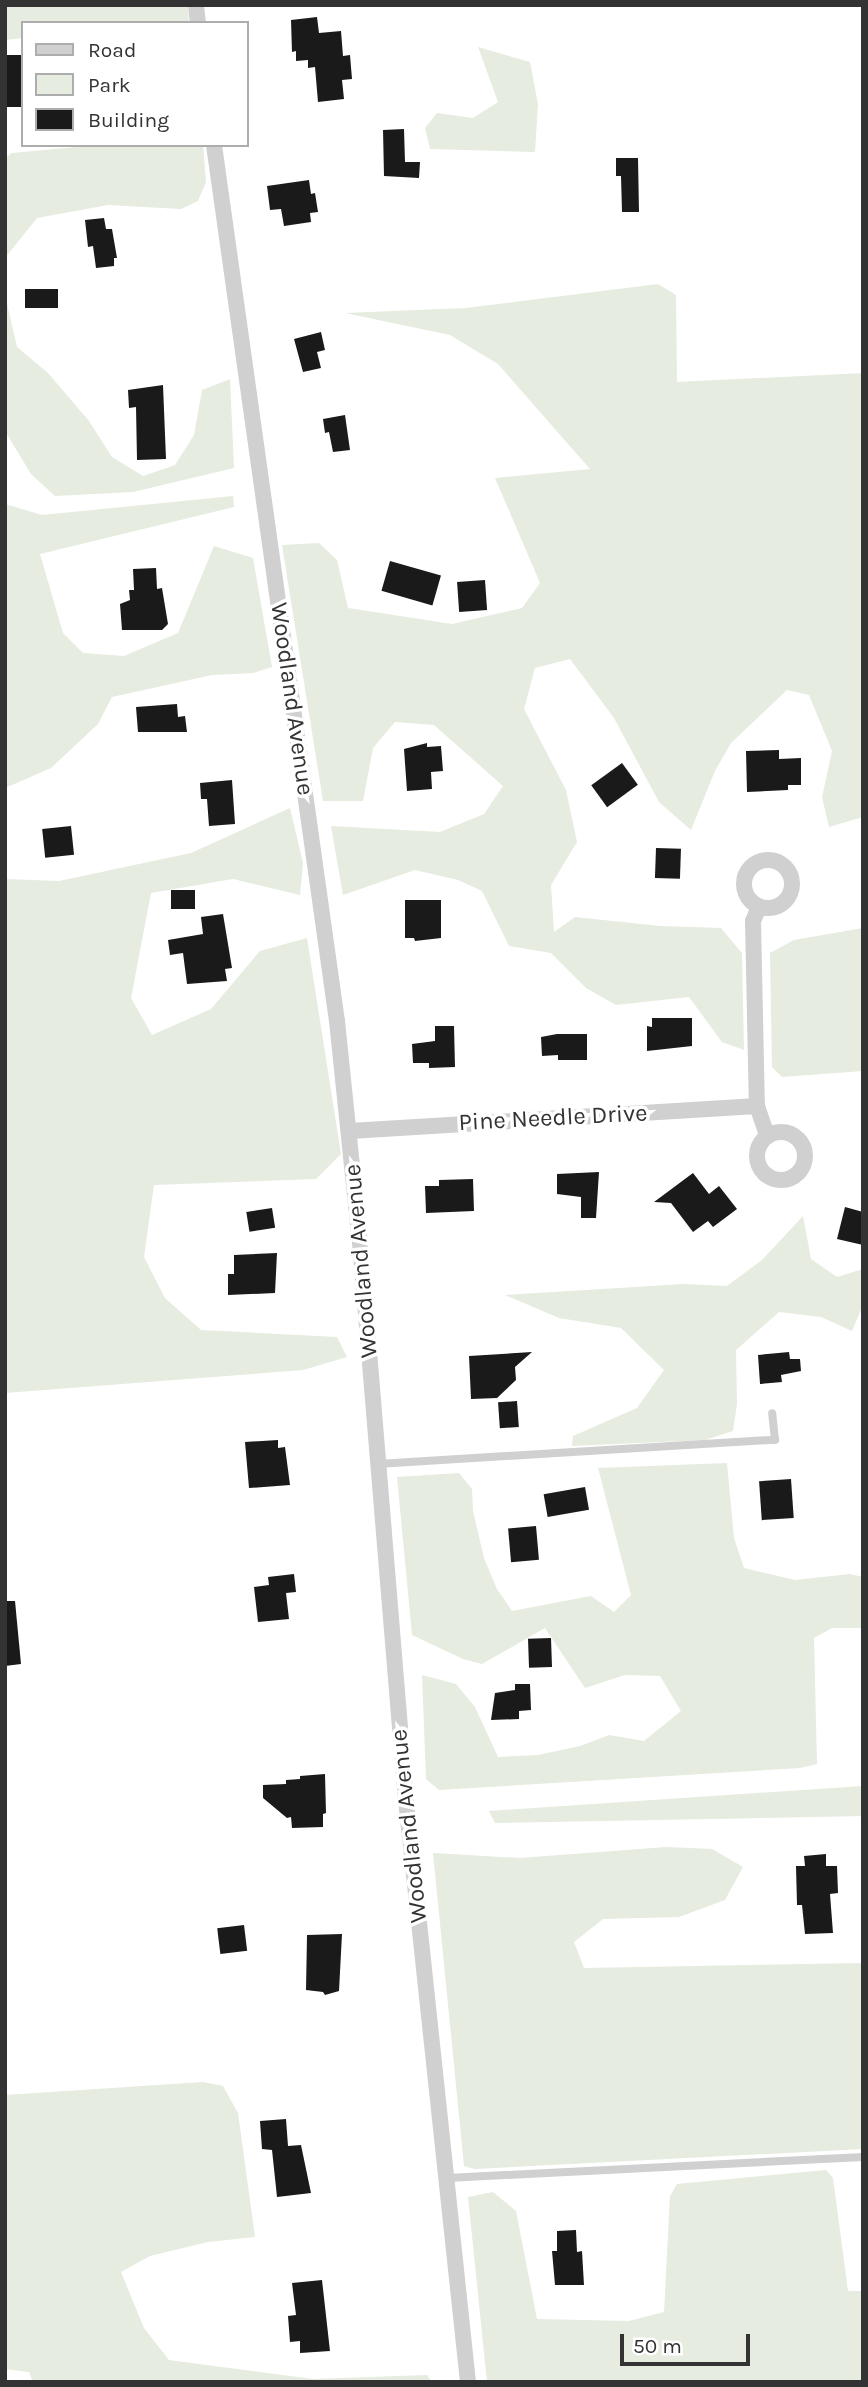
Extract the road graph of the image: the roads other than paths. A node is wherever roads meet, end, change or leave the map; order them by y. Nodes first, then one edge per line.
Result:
1 (215, 147) edge
2 (759, 907) dead end
3 (757, 1106) junction
4 (350, 1131) junction
5 (767, 1135) dead end
6 (772, 1413) dead end
7 (377, 1464) junction
8 (863, 2157) edge
9 (447, 2178) junction
10 (468, 2382) edge

1 - 4 street, Woodland Avenue
2 - 3 street
3 - 4 street, Pine Needle Drive
3 - 5 street
4 - 7 street, Woodland Avenue
6 - 7 lane
7 - 9 street, Woodland Avenue
8 - 9 lane
9 - 10 street, Woodland Avenue

